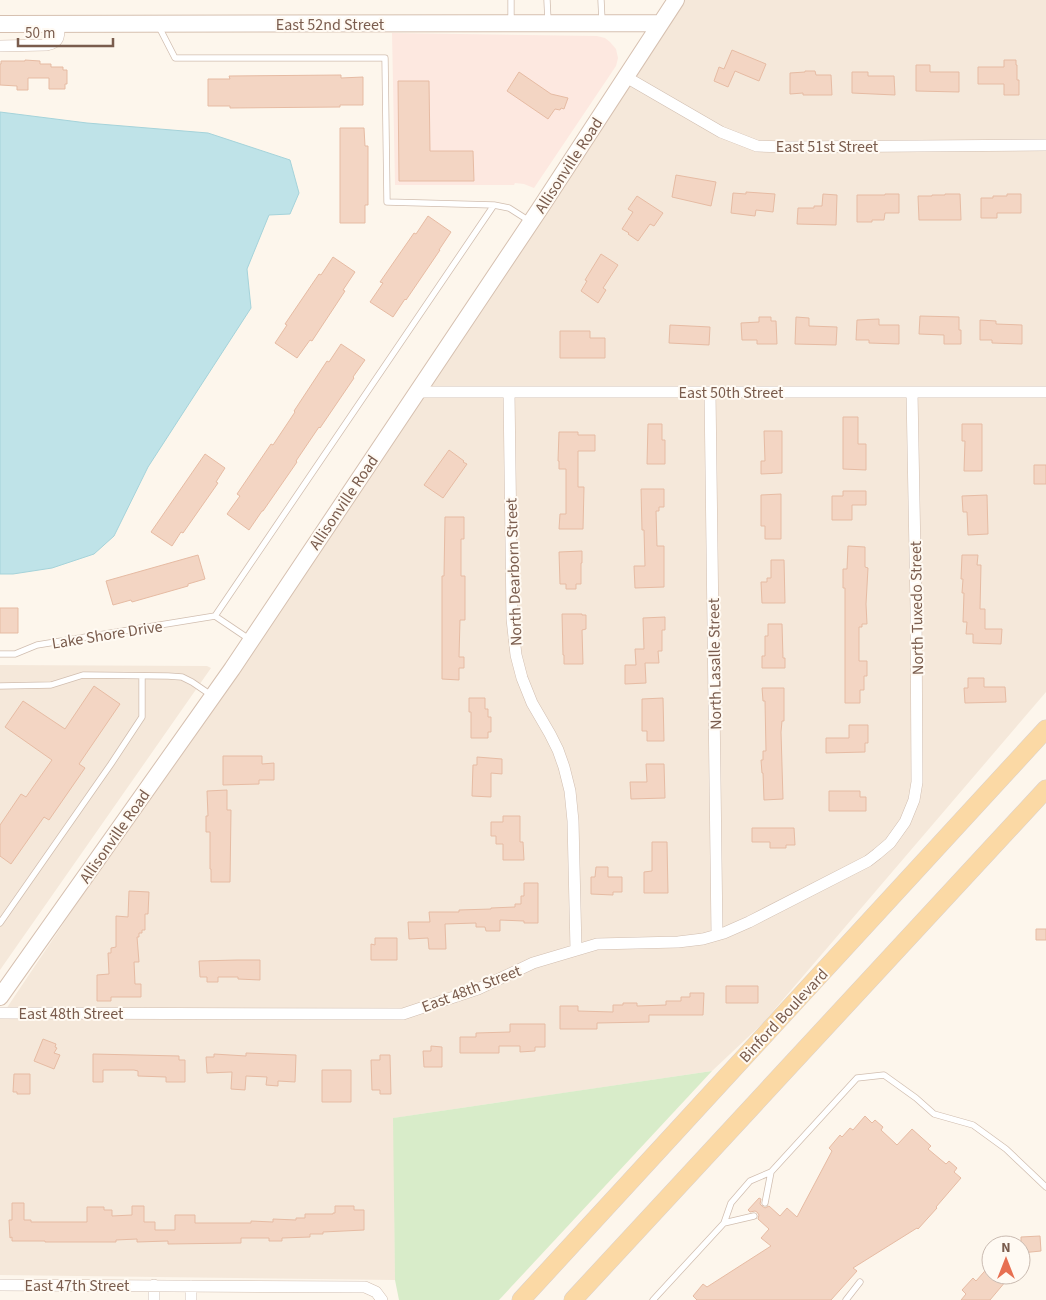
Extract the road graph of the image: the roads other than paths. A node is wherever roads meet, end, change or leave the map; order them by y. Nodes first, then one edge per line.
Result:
1 (511, 0) edge
2 (547, 0) edge
3 (601, 0) edge
4 (676, 0) edge
5 (661, 22) junction
6 (511, 23) junction
7 (548, 23) junction
8 (602, 23) junction
9 (0, 24) edge
10 (158, 24) junction
11 (59, 25) junction
12 (0, 46) edge
13 (626, 76) junction
14 (1046, 145) edge
15 (494, 205) junction
16 (530, 222) junction
17 (417, 392) junction
18 (509, 392) junction
19 (710, 392) junction
20 (912, 392) junction
21 (1046, 392) edge
22 (215, 616) junction
23 (251, 640) junction
24 (0, 654) edge
25 (142, 676) junction
26 (0, 686) edge
27 (212, 696) junction
28 (1046, 729) edge
29 (1046, 789) edge
30 (905, 822) joint
31 (0, 923) edge
32 (717, 935) junction
33 (576, 950) junction
34 (0, 997) edge
35 (0, 1013) edge
36 (772, 1172) junction
37 (1046, 1187) edge
38 (765, 1203) dead end
39 (754, 1216) dead end
40 (724, 1223) junction
41 (860, 1282) dead end
42 (0, 1286) edge
43 (154, 1286) junction
44 (191, 1286) junction
45 (154, 1300) edge
46 (191, 1300) edge
47 (382, 1300) edge
48 (520, 1300) edge
49 (573, 1300) edge
50 (653, 1300) edge
51 (846, 1300) edge

1 - 6 lane
2 - 7 lane
3 - 8 lane
4 - 5 main road, Allisonville Road
5 - 8 main road, East 52nd Street
5 - 13 main road, Allisonville Road
6 - 7 main road, East 52nd Street
6 - 10 main road, East 52nd Street
7 - 8 main road, East 52nd Street
9 - 11 main road, East 52nd Street
10 - 11 main road, East 52nd Street
10 - 15 lane
11 - 12 street
13 - 14 street, East 51st Street
13 - 16 main road, Allisonville Road
15 - 16 lane
15 - 22 lane
16 - 17 main road, Allisonville Road
17 - 18 street, East 50th Street
17 - 23 main road, Allisonville Road
18 - 19 street, East 50th Street
18 - 33 street, North Dearborn Street
19 - 20 street, East 50th Street
19 - 32 street, North Lasalle Street
20 - 21 street, East 50th Street
20 - 30 street, North Tuxedo Street
22 - 23 lane
22 - 24 lane, Lake Shore Drive
23 - 27 main road, Allisonville Road
25 - 26 lane
25 - 27 lane
25 - 31 lane
27 - 34 main road, Allisonville Road
28 - 48 main road, Binford Boulevard
29 - 49 main road
30 - 32 street, East 48th Street
32 - 33 street, East 48th Street
33 - 35 street, East 48th Street
36 - 37 lane
36 - 38 lane
36 - 40 lane
39 - 40 lane
40 - 50 lane
41 - 51 lane
42 - 43 street, East 47th Street
43 - 44 street, East 47th Street
43 - 45 street, East 47th Street
44 - 46 street
44 - 47 street, East 47th Street

